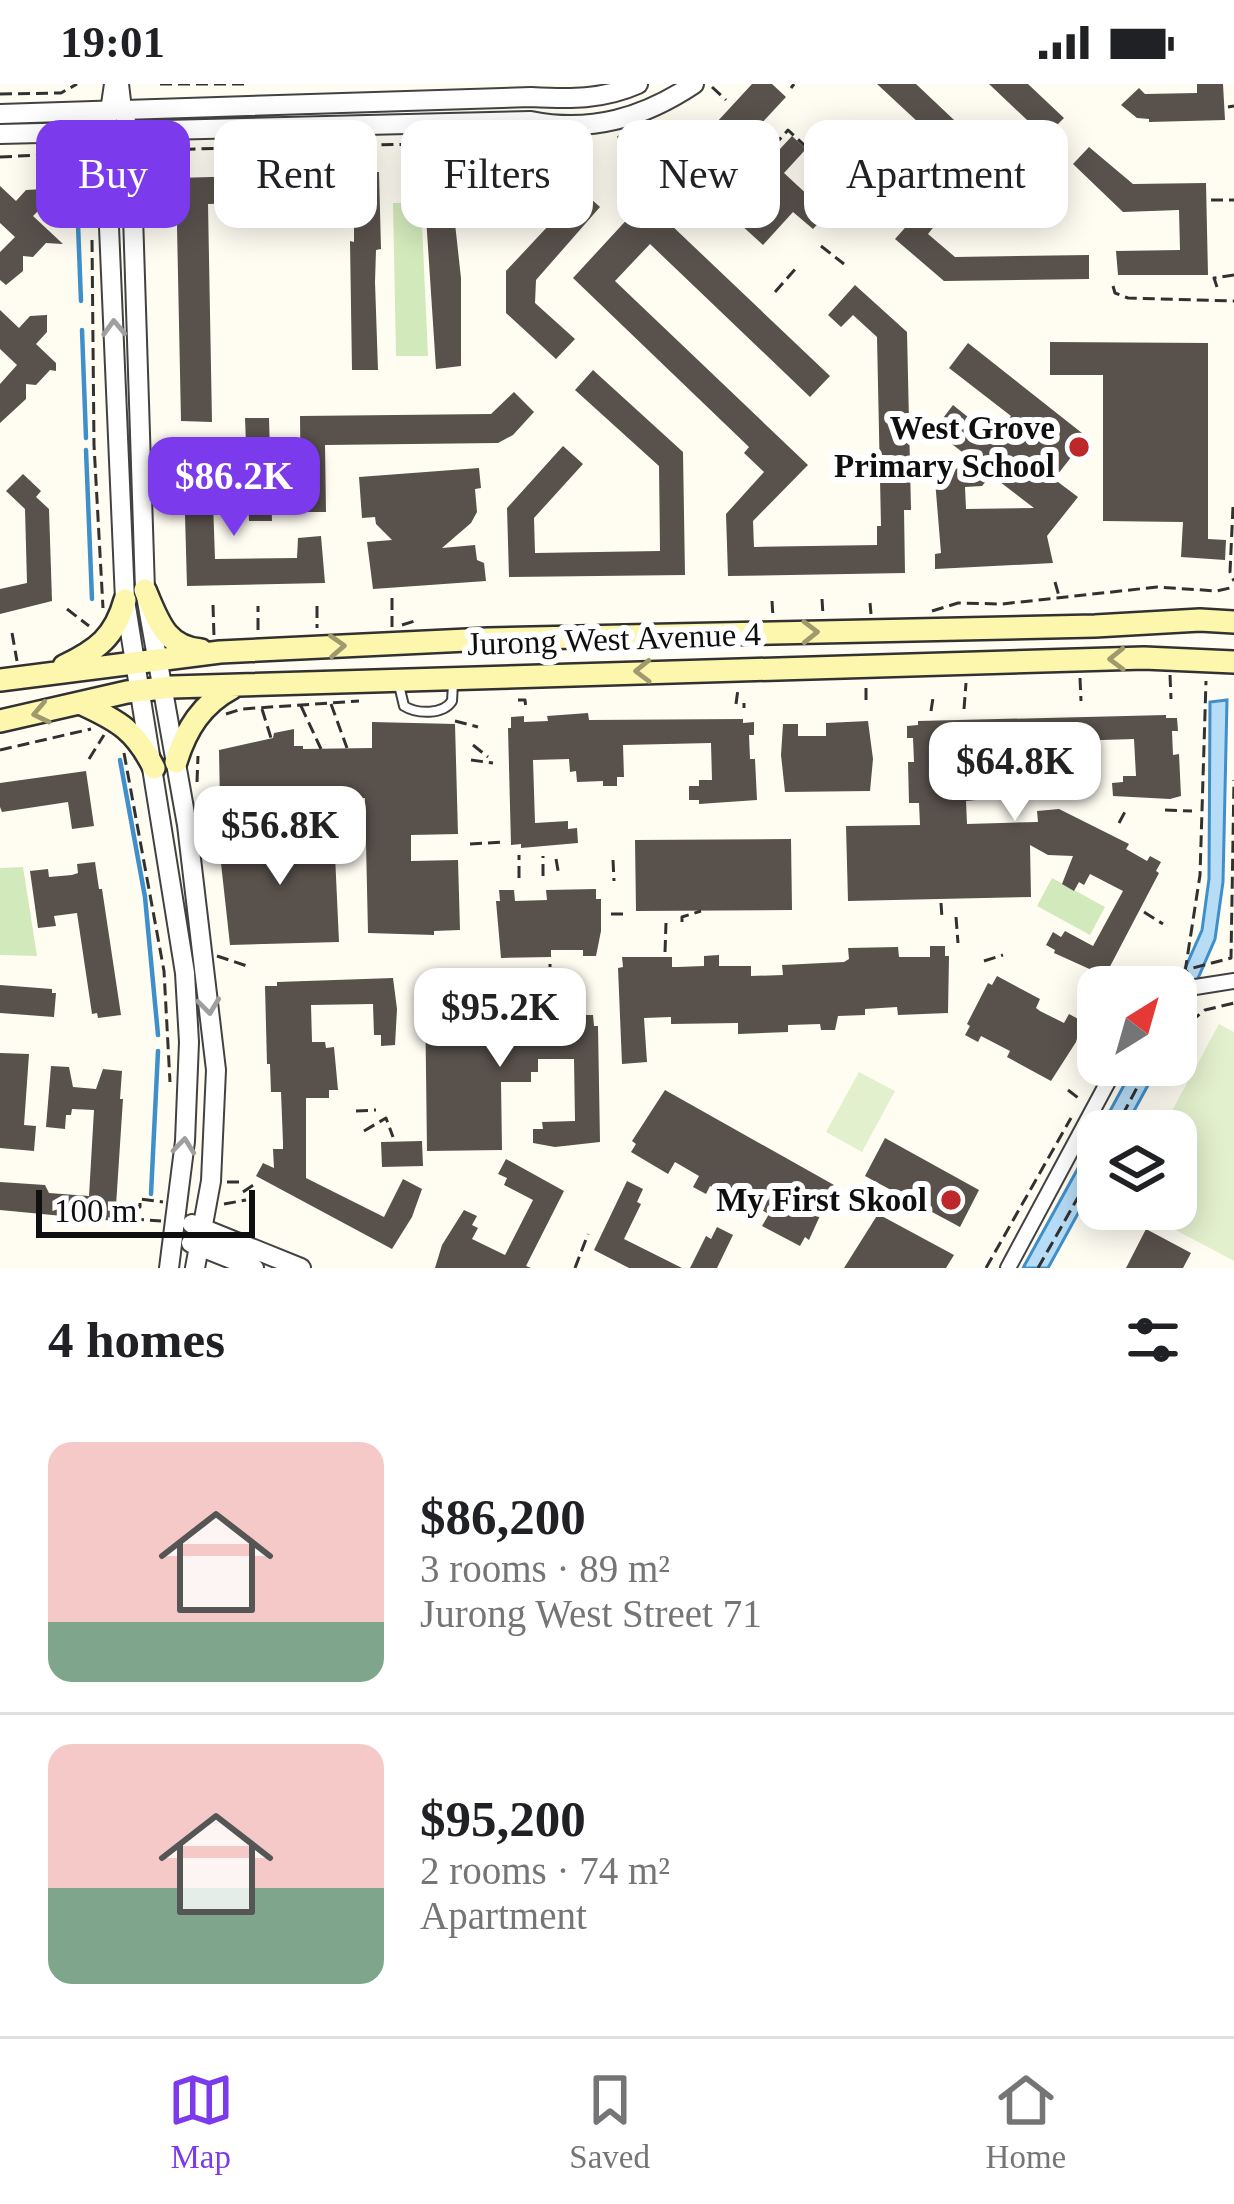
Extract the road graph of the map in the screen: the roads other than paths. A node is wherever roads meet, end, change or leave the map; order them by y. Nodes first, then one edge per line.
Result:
1 (112, 84) edge
2 (121, 84) edge
3 (638, 84) edge
4 (705, 87) edge
5 (116, 110) junction
6 (0, 114) edge
7 (111, 120) edge
8 (121, 120) edge
9 (190, 132) edge
10 (0, 134) edge
11 (36, 134) edge
12 (111, 228) edge
13 (130, 228) edge
14 (135, 595) junction
15 (1234, 604) edge
16 (1200, 620) junction
17 (1234, 622) edge
18 (217, 645) junction
19 (146, 661) junction
20 (1234, 662) edge
21 (52, 672) junction
22 (454, 676) junction
23 (0, 680) edge
24 (238, 685) junction
25 (399, 688) junction
26 (150, 689) junction
27 (82, 704) junction
28 (0, 721) edge
29 (176, 762) junction
30 (154, 768) junction
31 (1234, 980) edge
32 (1197, 987) edge
33 (1106, 1086) edge
34 (170, 1221) junction
35 (201, 1235) junction
36 (169, 1268) edge
37 (195, 1268) edge
38 (254, 1268) edge
39 (301, 1268) edge
40 (1008, 1268) edge

1 - 5 street
2 - 5 street
3 - 5 street
4 - 9 street
5 - 6 street
5 - 7 street
5 - 8 street
10 - 11 street
14 -> 12 street
13 - 14 street
14 - 18 main road
14 - 19 street
14 - 21 main road
15 - 16 main road
16 - 17 main road, Jurong West Avenue 4
18 -> 16 main road, Jurong West Avenue 4
18 - 19 main road, Jurong West Avenue 4
19 - 21 main road, Jurong West Avenue 4
19 - 26 street
20 -> 22 main road, Jurong West Avenue 4
21 - 23 main road, Jurong West Avenue 4
22 - 25 main road, Jurong West Avenue 4
22 - 25 lane
24 - 25 main road, Jurong West Avenue 4
24 - 26 main road, Jurong West Avenue 4
24 - 29 main road
26 - 27 main road, Jurong West Avenue 4
26 - 29 street
26 - 30 street
27 -> 28 main road, Jurong West Avenue 4
27 - 30 main road
29 -> 35 street
34 -> 30 street
31 - 32 street
33 - 40 street
34 - 35 street
34 - 36 street
35 - 37 street
35 - 38 street
35 - 39 street

